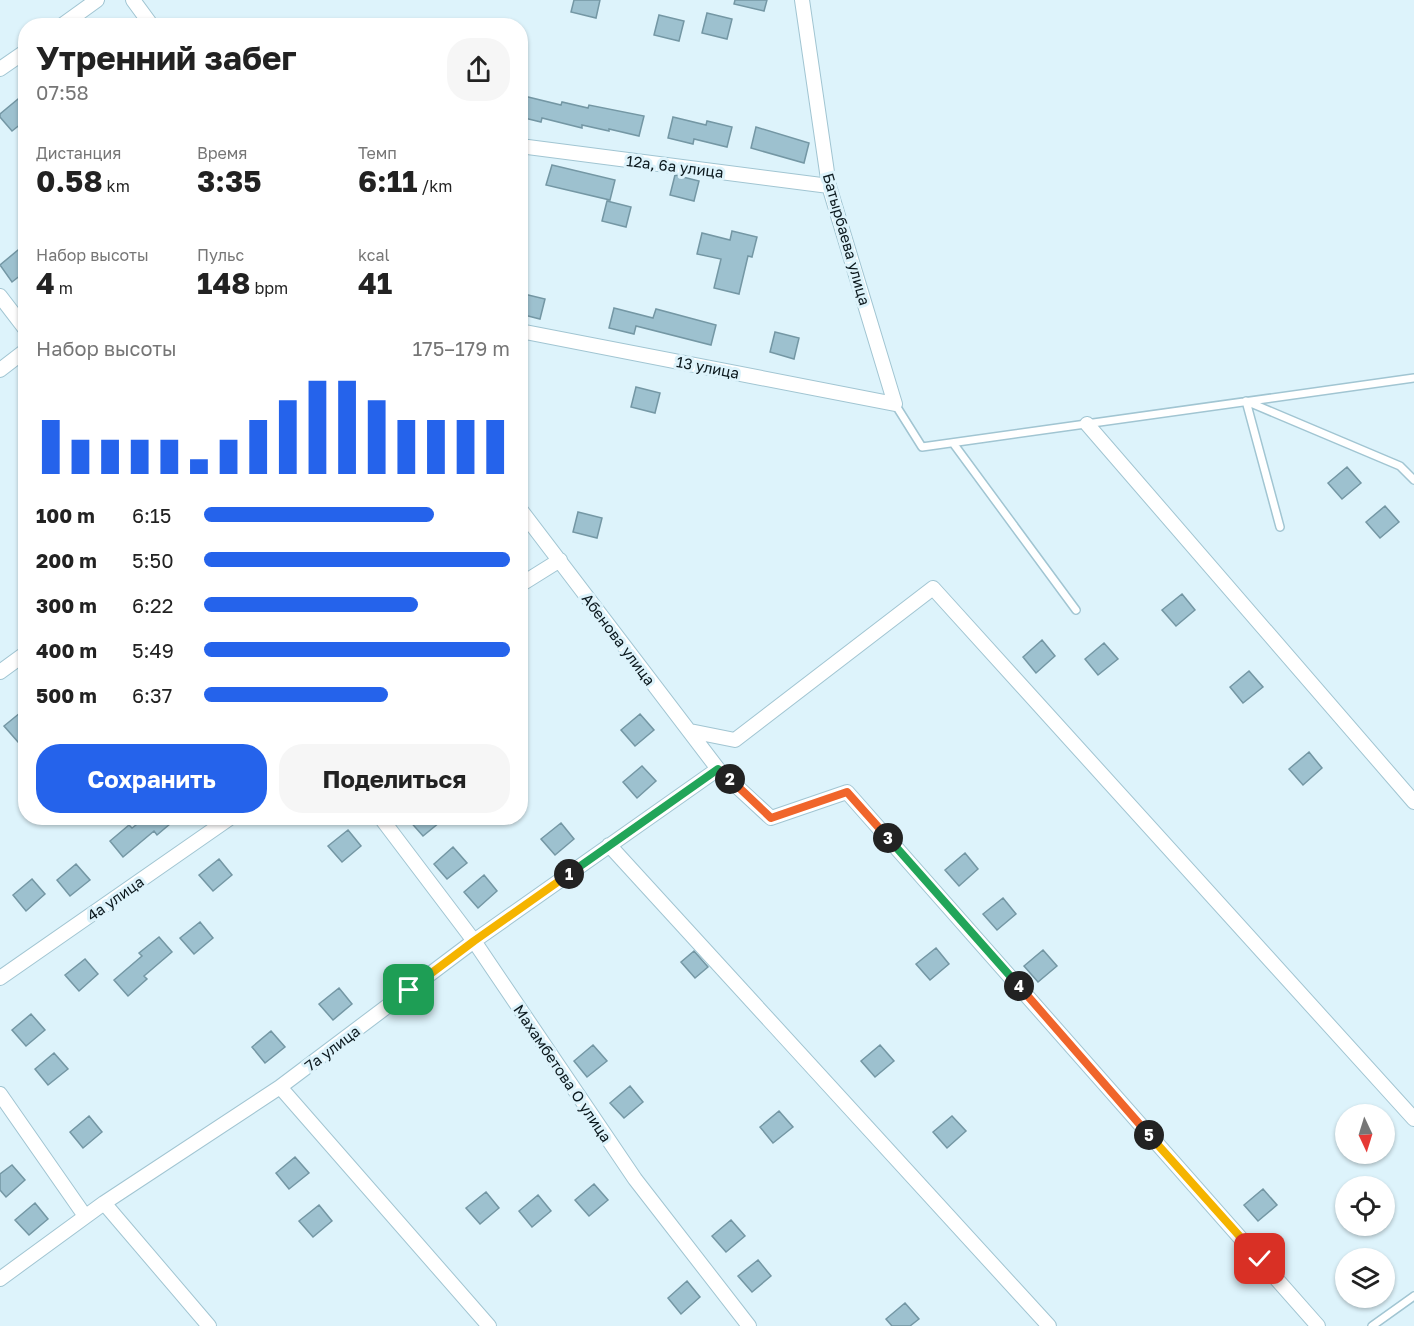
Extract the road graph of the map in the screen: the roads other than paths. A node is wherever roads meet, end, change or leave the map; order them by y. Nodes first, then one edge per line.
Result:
1 (97, 0) edge
2 (133, 0) edge
3 (802, 0) edge
4 (72, 18) edge
5 (146, 18) edge
6 (18, 57) edge
7 (0, 69) edge
8 (528, 147) edge
9 (829, 186) junction
10 (0, 296) edge
11 (18, 320) edge
12 (528, 333) edge
13 (18, 356) edge
14 (0, 370) edge
15 (1414, 378) edge
16 (1246, 401) junction
17 (895, 404) junction
18 (1087, 424) junction
19 (953, 443) junction
20 (1414, 480) edge
21 (528, 519) edge
22 (1280, 527) dead end
23 (560, 560) junction
24 (528, 580) edge
25 (1076, 610) dead end
26 (18, 659) edge
27 (0, 672) edge
28 (690, 731) junction
29 (718, 769) junction
30 (1414, 802) edge
31 (220, 825) edge
32 (386, 825) edge
33 (609, 845) junction
34 (474, 941) junction
35 (0, 978) edge
36 (280, 1087) junction
37 (0, 1094) edge
38 (1414, 1119) edge
39 (104, 1203) junction
40 (85, 1216) junction
41 (0, 1279) edge
42 (1414, 1296) edge
43 (209, 1326) edge
44 (489, 1326) edge
45 (749, 1326) edge
46 (1049, 1326) edge
47 (1318, 1326) edge
48 (1372, 1326) edge

1 - 4 street
2 - 5 street
3 - 9 street, Батырбаева улица
6 - 7 street
8 - 9 street, 12а, 6а улица
9 - 17 street, Батырбаева улица
10 - 11 street
12 - 17 street, 13 улица
13 - 14 street
15 - 16 lane
16 - 18 lane
16 - 20 lane
16 - 22 lane
17 - 19 lane
18 - 19 lane
18 - 30 street
19 - 25 lane
21 - 23 street, Абенова улица
23 - 24 street
23 - 28 street, Абенова улица
26 - 27 street
28 - 29 street, Абенова улица
28 - 38 street
29 - 33 street, 7а улица
29 - 47 street, Абенова улица
31 - 35 street, 4а улица
32 - 34 street, Махамбетова О улица
33 - 34 street, 7а улица
33 - 46 street
34 - 36 street, 7а улица
34 - 45 street, Махамбетова О улица
36 - 39 street, 7а улица
36 - 44 street
37 - 40 street
39 - 40 street, 7а улица
39 - 43 street
40 - 41 street, 7а улица
42 - 48 lane

